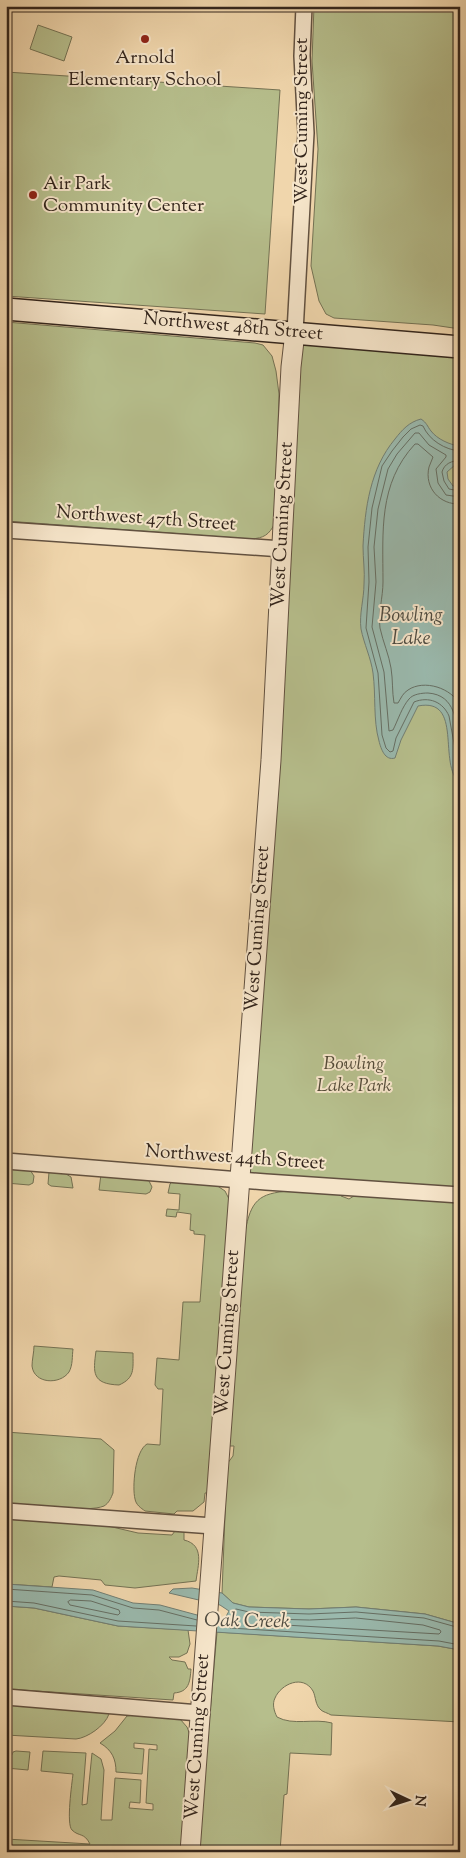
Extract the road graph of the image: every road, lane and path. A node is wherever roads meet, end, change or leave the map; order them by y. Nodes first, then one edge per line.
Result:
1 (304, 6) edge
2 (6, 309) edge
3 (295, 332) junction
4 (460, 347) edge
5 (6, 530) edge
6 (282, 549) junction
7 (6, 1161) edge
8 (239, 1179) junction
9 (460, 1196) edge
10 (6, 1511) edge
11 (213, 1526) junction
12 (6, 1697) edge
13 (199, 1713) junction
14 (190, 1852) edge

1 - 3 street, West Cuming Street
2 - 3 main road, Northwest 48th Street
3 - 4 main road, Northwest 48th Street
3 - 6 street, West Cuming Street
5 - 6 street, Northwest 47th Street
6 - 8 street, West Cuming Street
7 - 8 street, Northwest 44th Street
8 - 9 street, Northwest 44th Street
8 - 11 street, West Cuming Street
10 - 11 street
11 - 13 street, West Cuming Street
12 - 13 street
13 - 14 street, West Cuming Street

